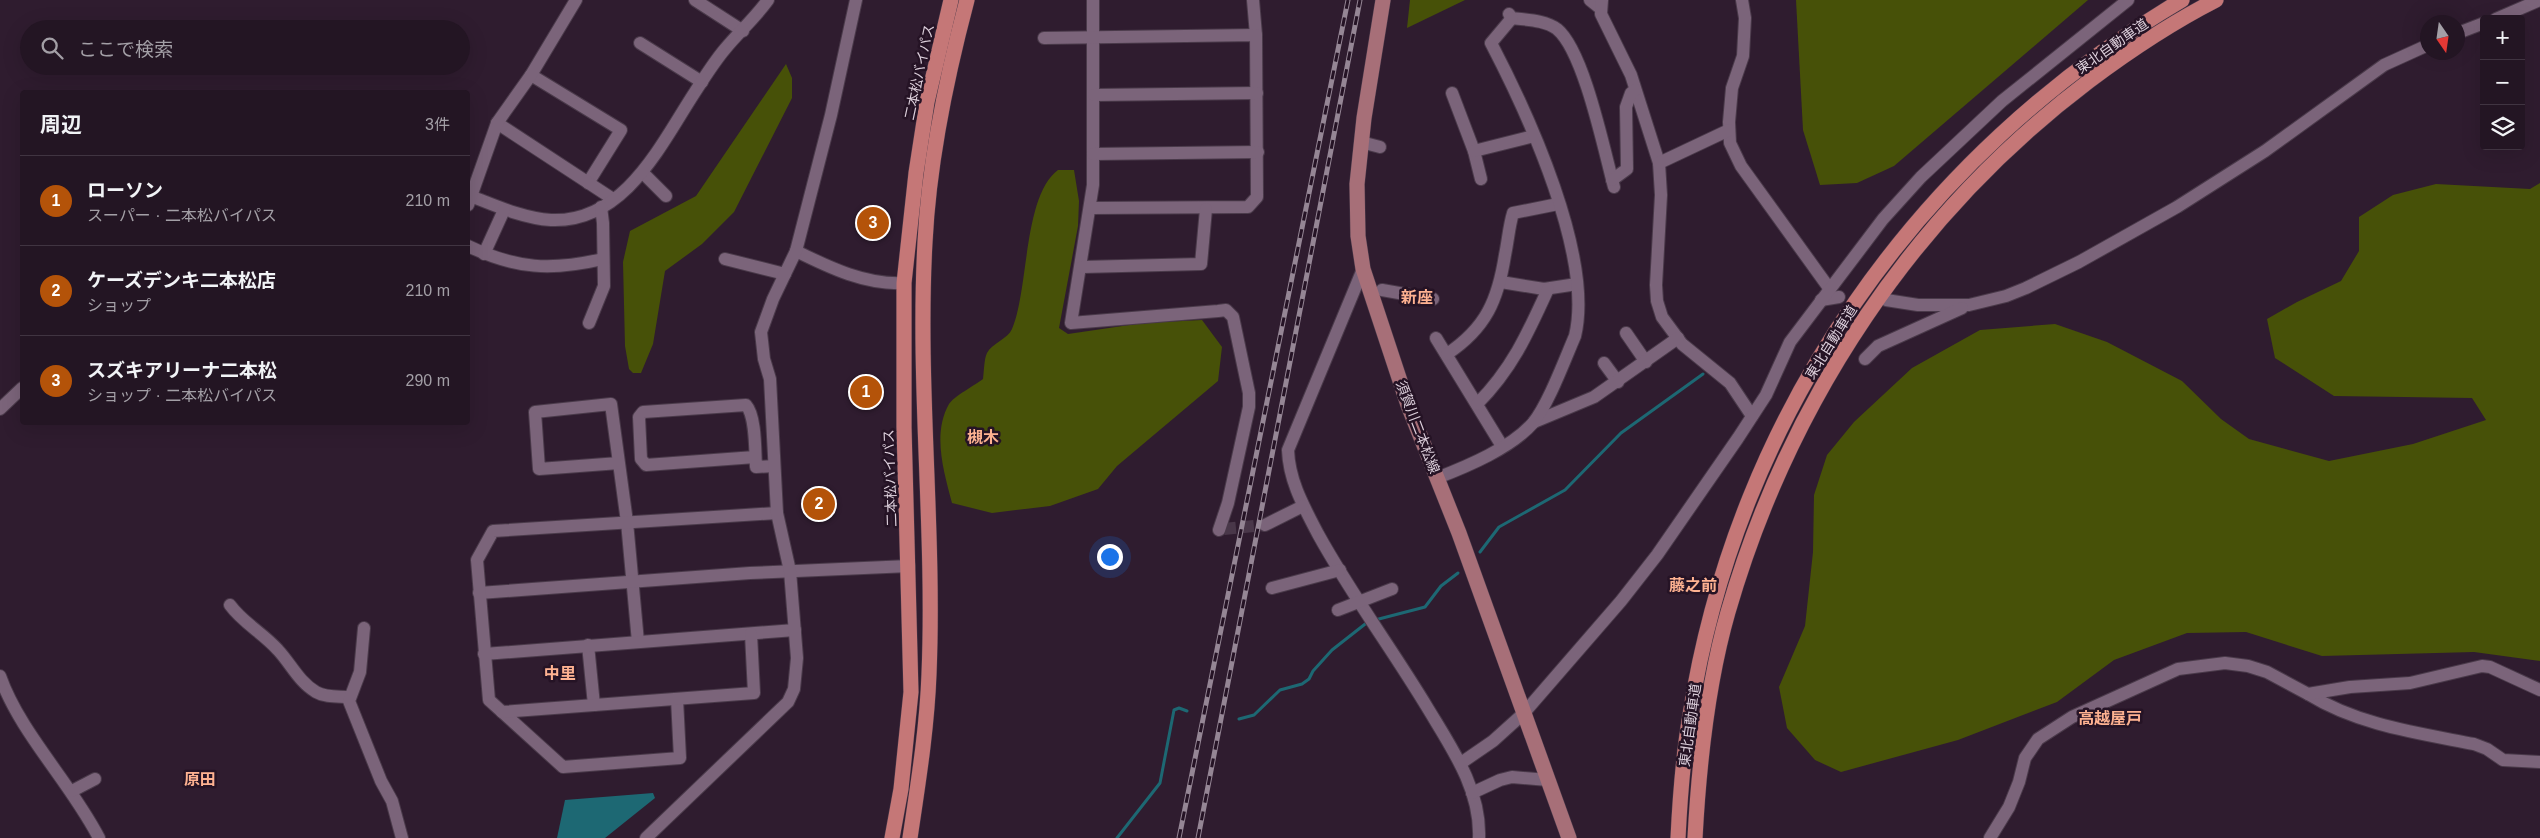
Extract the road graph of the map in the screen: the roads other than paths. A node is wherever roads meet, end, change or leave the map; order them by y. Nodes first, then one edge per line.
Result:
1 (576, 0) edge
2 (696, 0) edge
3 (768, 0) edge
4 (856, 0) edge
5 (951, 0) edge
6 (967, 0) edge
7 (1093, 0) edge
8 (1253, 0) edge
9 (1383, 0) edge
10 (1742, 0) edge
11 (2128, 0) edge
12 (2182, 0) edge
13 (2216, 0) edge
14 (2540, 0) edge
15 (1597, 2) edge
16 (2505, 15) edge
17 (2480, 25) edge
18 (2465, 30) edge
19 (743, 31) junction
20 (1256, 36) junction
21 (1044, 38) dead end
22 (1092, 39) junction
23 (640, 43) dead end
24 (2420, 49) edge
25 (531, 75) junction
26 (702, 82) junction
27 (1635, 90) junction
28 (1257, 93) junction
29 (1452, 93) dead end
30 (1094, 95) junction
31 (497, 123) junction
32 (1729, 130) junction
33 (1534, 136) junction
34 (1361, 142) junction
35 (1380, 147) dead end
36 (1474, 151) junction
37 (1258, 152) junction
38 (1093, 154) junction
39 (1659, 163) junction
40 (642, 173) junction
41 (1481, 179) dead end
42 (588, 183) junction
43 (470, 196) edge
44 (666, 196) dead end
45 (470, 199) edge
46 (613, 200) junction
47 (1558, 204) junction
48 (600, 207) junction
49 (1091, 208) junction
50 (1206, 209) junction
51 (504, 210) junction
52 (470, 247) edge
53 (796, 251) junction
54 (484, 254) junction
55 (603, 259) junction
56 (725, 259) dead end
57 (1082, 266) junction
58 (1363, 269) junction
59 (785, 274) junction
60 (1501, 282) junction
61 (904, 283) junction
62 (1577, 284) junction
63 (1548, 289) junction
64 (1382, 290) dead end
65 (1834, 293) junction
66 (1433, 299) dead end
67 (1886, 300) dead end
68 (1969, 305) junction
69 (589, 323) dead end
70 (1626, 334) dead end
71 (1436, 338) dead end
72 (1678, 338) junction
73 (1447, 354) junction
74 (1865, 359) dead end
75 (1646, 362) junction
76 (1604, 363) dead end
77 (1618, 382) junction
78 (20, 393) edge
79 (1477, 404) junction
80 (0, 408) edge
81 (1752, 416) junction
82 (1534, 422) junction
83 (1502, 446) junction
84 (755, 457) junction
85 (773, 462) junction
86 (619, 463) junction
87 (1437, 478) junction
88 (1303, 506) junction
89 (777, 513) junction
90 (627, 522) junction
91 (1265, 525) tunnel mouth
92 (1219, 530) dead end
93 (909, 566) junction
94 (1340, 570) junction
95 (790, 571) junction
96 (632, 581) junction
97 (1272, 588) dead end
98 (1392, 589) dead end
99 (479, 593) junction
100 (1360, 602) junction
101 (230, 605) dead end
102 (1338, 610) dead end
103 (364, 628) dead end
104 (795, 630) junction
105 (751, 634) junction
106 (638, 642) junction
107 (588, 645) junction
108 (484, 654) junction
109 (0, 676) edge
110 (2540, 690) edge
111 (2308, 694) junction
112 (350, 697) junction
113 (677, 699) junction
114 (594, 705) junction
115 (502, 712) junction
116 (1523, 714) junction
117 (2540, 762) edge
118 (1460, 763) junction
119 (95, 779) dead end
120 (1548, 780) junction
121 (72, 790) junction
122 (1472, 793) junction
123 (99, 838) edge
124 (402, 838) edge
125 (646, 838) edge
126 (892, 838) edge
127 (910, 838) edge
128 (1479, 838) edge
129 (1569, 838) edge
130 (1678, 838) edge
131 (1696, 838) edge
132 (1990, 838) edge

1 - 25 street
2 - 19 street
3 - 19 street
4 - 53 street
5 - 61 highway, 二本松バイパス
6 - 127 highway
7 - 22 street
8 - 20 street
9 - 34 main road, 須賀川二本松線
10 - 32 street
11 - 65 street
12 - 130 highway, 東北自動車道
13 - 131 highway, 東北自動車道
14 - 16 street
15 - 27 street
17 - 18 street
19 - 26 street
20 - 22 street
20 - 28 street
21 - 22 street
22 - 30 street
23 - 26 street
24 - 68 street
25 - 31 street
25 - 42 street
26 - 40 street
27 - 33 street
27 - 39 street
28 - 30 street
28 - 37 street
29 - 36 street
30 - 38 street
31 - 42 street
31 - 43 street
32 - 39 street
32 - 65 street
33 - 36 street
33 - 47 street
34 - 35 street
34 - 58 main road, 須賀川二本松線
36 - 41 street
37 - 38 street
37 - 50 street
38 - 49 street
39 - 72 street
40 - 44 street
40 - 46 street
42 - 46 street
45 - 51 street
46 - 48 street
47 - 60 street
47 - 62 street
48 - 51 street
48 - 55 street
49 - 50 street
49 - 57 street
50 - 57 street
51 - 54 street
52 - 54 street
53 - 59 street
53 - 61 street
54 - 55 street
55 - 69 street
56 - 59 street
57 - 92 street
58 - 87 main road, 須賀川二本松線
58 - 88 street
59 - 85 street
60 - 63 street
60 - 73 street
61 - 93 highway, 二本松バイパス
62 - 63 street
62 - 82 street
63 - 79 street
64 - 66 street
65 - 81 street
67 - 68 street
68 - 74 street
70 - 75 street
71 - 73 street
72 - 75 street
72 - 81 street
73 - 79 street
75 - 77 street
76 - 77 street
77 - 82 street
78 - 80 street
79 - 83 street
81 - 116 street
82 - 83 street
83 - 87 street
84 - 84 street
84 - 85 street
85 - 89 street
86 - 86 street
86 - 90 street
87 - 116 main road, 須賀川二本松線
88 - 91 street
88 - 94 street
89 - 90 street
89 - 95 street
90 - 96 street
90 - 99 street
93 - 95 street
93 - 126 highway, 二本松バイパス
94 - 97 street
94 - 100 street
95 - 96 street
95 - 104 street
96 - 99 street
96 - 106 street
98 - 100 street
99 - 108 street
100 - 102 street
100 - 118 street
101 - 112 street
103 - 112 street
104 - 105 street
104 - 125 street
105 - 106 street
105 - 113 street
106 - 107 street
107 - 108 street
107 - 114 street
108 - 115 street
109 - 121 street
110 - 111 street
111 - 117 street
111 - 132 street
112 - 124 street
113 - 114 street
113 - 115 street
114 - 115 street
116 - 118 street
116 - 120 main road, 須賀川二本松線
118 - 122 street
119 - 121 street
120 - 122 street
120 - 129 main road, 須賀川二本松線
121 - 123 street
122 - 128 street

